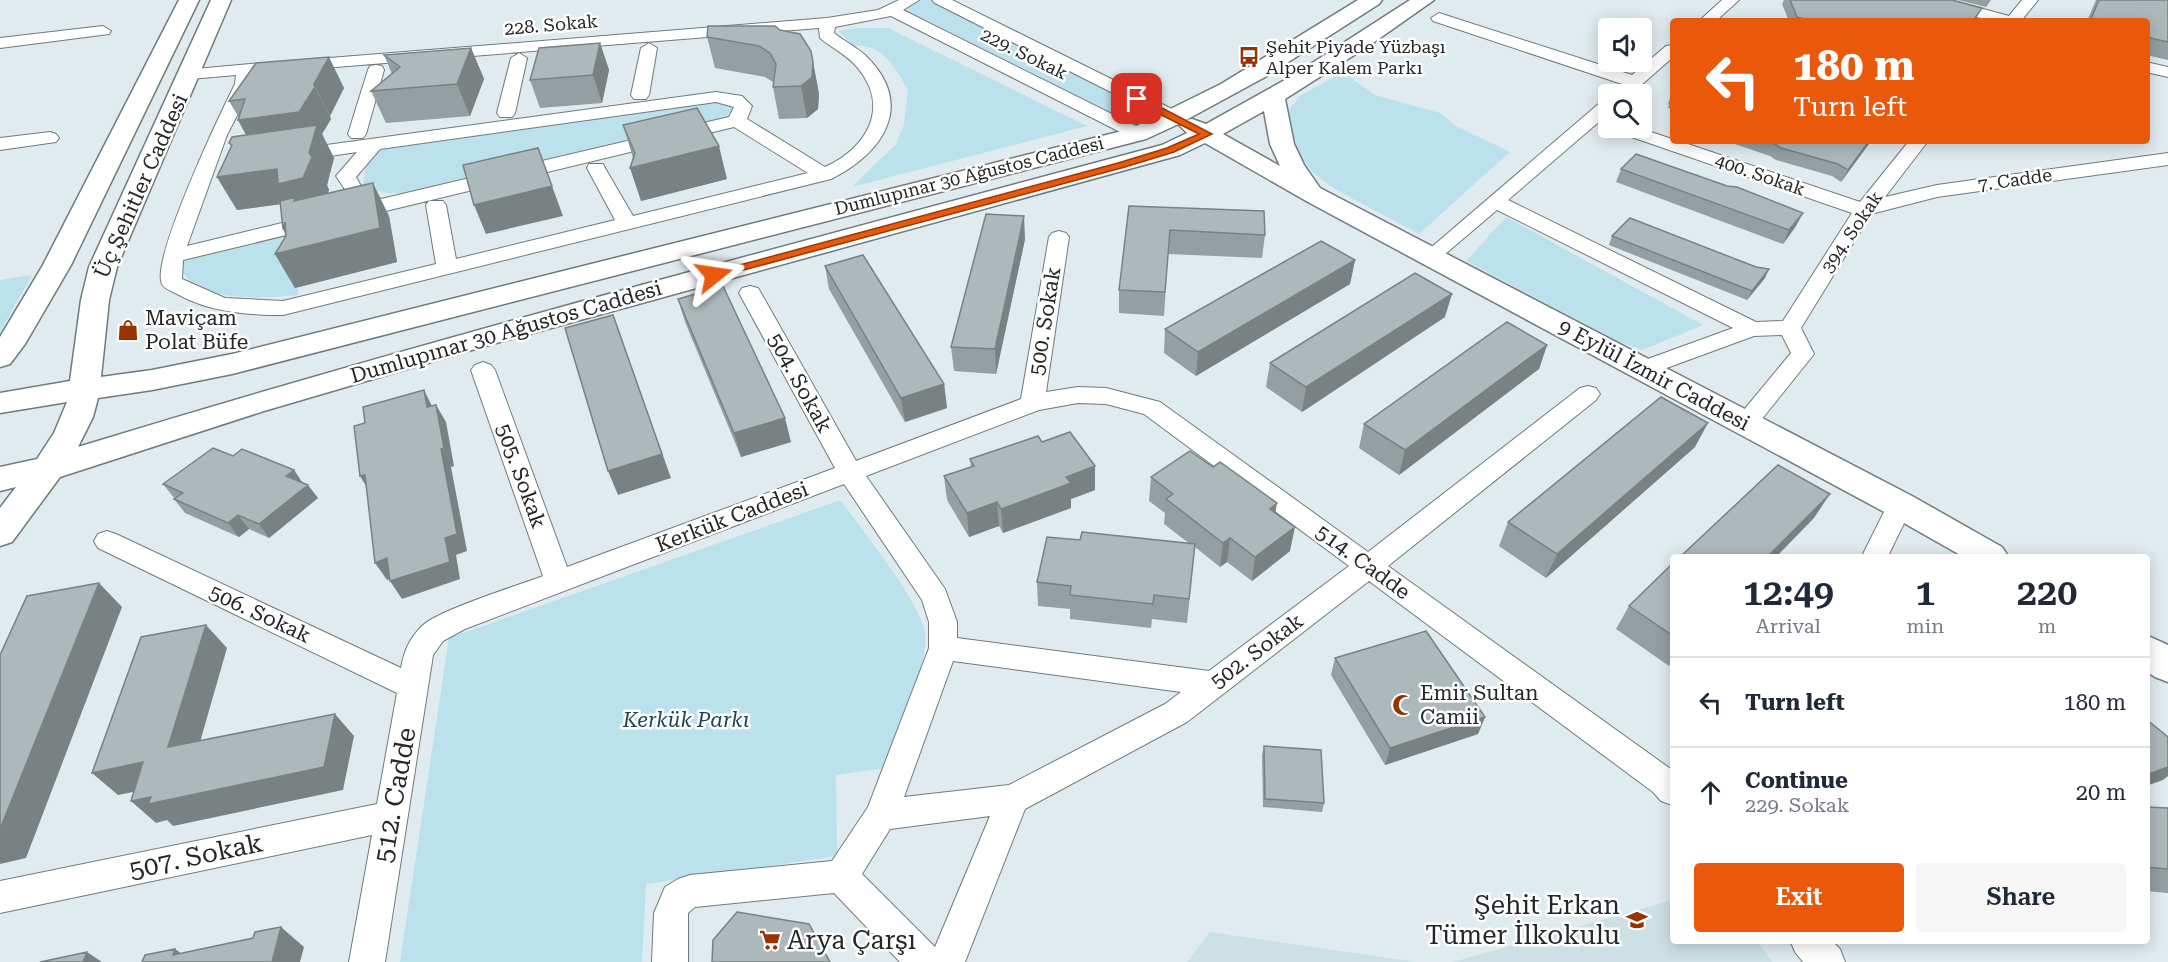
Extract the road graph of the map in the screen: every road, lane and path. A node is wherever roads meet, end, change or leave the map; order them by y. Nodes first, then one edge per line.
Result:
1 (189, 0) edge
2 (221, 0) edge
3 (911, 0) edge
4 (940, 0) edge
5 (1372, 0) edge
6 (1731, 0) edge
7 (1932, 0) edge
8 (2030, 0) edge
9 (1431, 9) edge
10 (892, 10) junction
11 (1710, 18) edge
12 (1998, 18) edge
13 (2015, 18) edge
14 (826, 29) junction
15 (103, 31) dead end
16 (0, 43) edge
17 (649, 48) junction
18 (1670, 52) edge
19 (519, 58) junction
20 (2150, 68) edge
21 (376, 70) junction
22 (2168, 72) edge
23 (190, 74) junction
24 (244, 77) junction
25 (288, 79) edge
26 (266, 81) edge
27 (1635, 82) junction
28 (1632, 84) edge
29 (640, 95) dead end
30 (1273, 96) junction
31 (506, 113) dead end
32 (1176, 118) junction
33 (1598, 119) edge
34 (737, 121) junction
35 (357, 134) dead end
36 (1138, 134) junction
37 (1207, 134) junction
38 (50, 138) dead end
39 (1652, 138) edge
40 (0, 144) edge
41 (1670, 144) edge
42 (1670, 144) edge
43 (1917, 144) edge
44 (374, 145) junction
45 (1171, 150) junction
46 (284, 157) edge
47 (2168, 159) edge
48 (228, 164) edge
49 (206, 167) junction
50 (596, 168) dead end
51 (824, 175) junction
52 (1317, 197) junction
53 (1495, 201) junction
54 (378, 205) junction
55 (436, 205) dead end
56 (1864, 210) junction
57 (627, 222) junction
58 (1059, 237) dead end
59 (173, 256) junction
60 (1430, 257) junction
61 (447, 267) junction
62 (750, 293) dead end
63 (1790, 328) junction
64 (1752, 329) junction
65 (0, 357) edge
66 (1642, 369) junction
67 (483, 370) dead end
68 (83, 391) junction
69 (1588, 394) dead end
70 (0, 403) edge
71 (1032, 404) junction
72 (1745, 423) junction
73 (46, 469) junction
74 (849, 473) junction
75 (0, 479) edge
76 (1900, 505) junction
77 (0, 533) edge
78 (107, 541) dead end
79 (1876, 554) edge
80 (1986, 554) edge
81 (1370, 566) junction
82 (559, 582) junction
83 (433, 633) joint
84 (943, 648) junction
85 (2150, 654) edge
86 (2168, 666) edge
87 (1215, 684) junction
88 (413, 687) junction
89 (1670, 782) edge
90 (1013, 799) junction
91 (881, 815) junction
92 (392, 816) junction
93 (841, 876) junction
94 (0, 897) edge
95 (1811, 944) edge
96 (367, 962) edge
97 (670, 962) edge
98 (925, 962) edge
99 (947, 962) edge
100 (1827, 962) edge

1 - 65 main road, Üç Şehitler Caddesi
2 - 23 main road, Üç Şehitler Caddesi
3 - 10 street, 228. Sokak
4 - 32 street, 229. Sokak
5 - 32 main road, Dumlupınar 30 Ağustos Caddesi
6 - 11 street
7 - 12 street
8 - 13 street
9 - 27 street
9 - 30 main road, Dumlupınar 30 Ağustos Caddesi
10 - 14 street, 228. Sokak
10 - 36 street, 229. Sokak
14 - 17 street
14 - 24 street, 228. Sokak
14 - 51 street
15 - 16 street
17 - 19 street
17 - 29 street
18 - 27 street
19 - 21 street
19 - 31 street
20 - 22 street
21 - 25 street
21 - 35 street
23 - 24 street, 228. Sokak
23 - 68 main road, Üç Şehitler Caddesi
24 - 26 street
24 - 49 street
27 - 28 street
30 - 37 main road, Dumlupınar 30 Ağustos Caddesi
30 - 52 main road, 9 Eylül İzmir Caddesi
32 - 36 main road, Dumlupınar 30 Ağustos Caddesi
32 - 37 main road, 9 Eylül İzmir Caddesi
33 - 53 street
34 - 44 street
34 - 51 street
34 - 54 street
36 - 45 main road, 9 Eylül İzmir Caddesi
36 - 68 main road, Dumlupınar 30 Ağustos Caddesi
37 - 45 main road, Dumlupınar 30 Ağustos Caddesi
37 - 52 main road, 9 Eylül İzmir Caddesi
38 - 40 street
39 - 41 street, 400. Sokak
42 - 56 street, 400. Sokak
43 - 56 street, 394. Sokak
44 - 46 street
44 - 54 street
45 - 52 main road, 9 Eylül İzmir Caddesi
45 - 73 main road, Dumlupınar 30 Ağustos Caddesi
47 - 56 street, 7. Cadde
48 - 49 street
49 - 59 street
50 - 57 street
51 - 57 street
52 - 60 main road, 9 Eylül İzmir Caddesi
53 - 60 street
53 - 64 street
54 - 59 street
55 - 61 street
56 - 63 street, 394. Sokak
57 - 61 street
58 - 71 street, 500. Sokak
59 - 61 street
60 - 66 main road, 9 Eylül İzmir Caddesi
62 - 74 street, 504. Sokak
63 - 64 street
63 - 72 street
64 - 66 street
66 - 72 main road, 9 Eylül İzmir Caddesi
67 - 82 street, 505. Sokak
68 - 70 main road, Dumlupınar 30 Ağustos Caddesi
68 - 73 main road, Üç Şehitler Caddesi
69 - 81 street, 502. Sokak
71 - 74 street, Kerkük Caddesi
71 - 81 street, 514. Cadde
72 - 76 main road, 9 Eylül İzmir Caddesi
73 - 75 main road, Dumlupınar 30 Ağustos Caddesi
73 - 77 main road, Üç Şehitler Caddesi
74 - 82 street, Kerkük Caddesi
74 - 84 street, 504. Sokak
76 - 79 street
76 - 80 main road, 9 Eylül İzmir Caddesi
78 - 88 street, 506. Sokak
81 - 87 street, 502. Sokak
81 - 89 street, 514. Cadde
82 - 83 street, Kerkük Caddesi
83 - 88 street, 512. Cadde
84 - 87 street
84 - 91 street
85 - 86 main road
87 - 90 street, 502. Sokak
88 - 92 street, 512. Cadde
90 - 91 street, 502. Sokak
90 - 99 street
91 - 93 street
92 - 94 street, 507. Sokak
92 - 96 street, 512. Cadde
93 - 97 street
93 - 98 street
95 - 100 street

